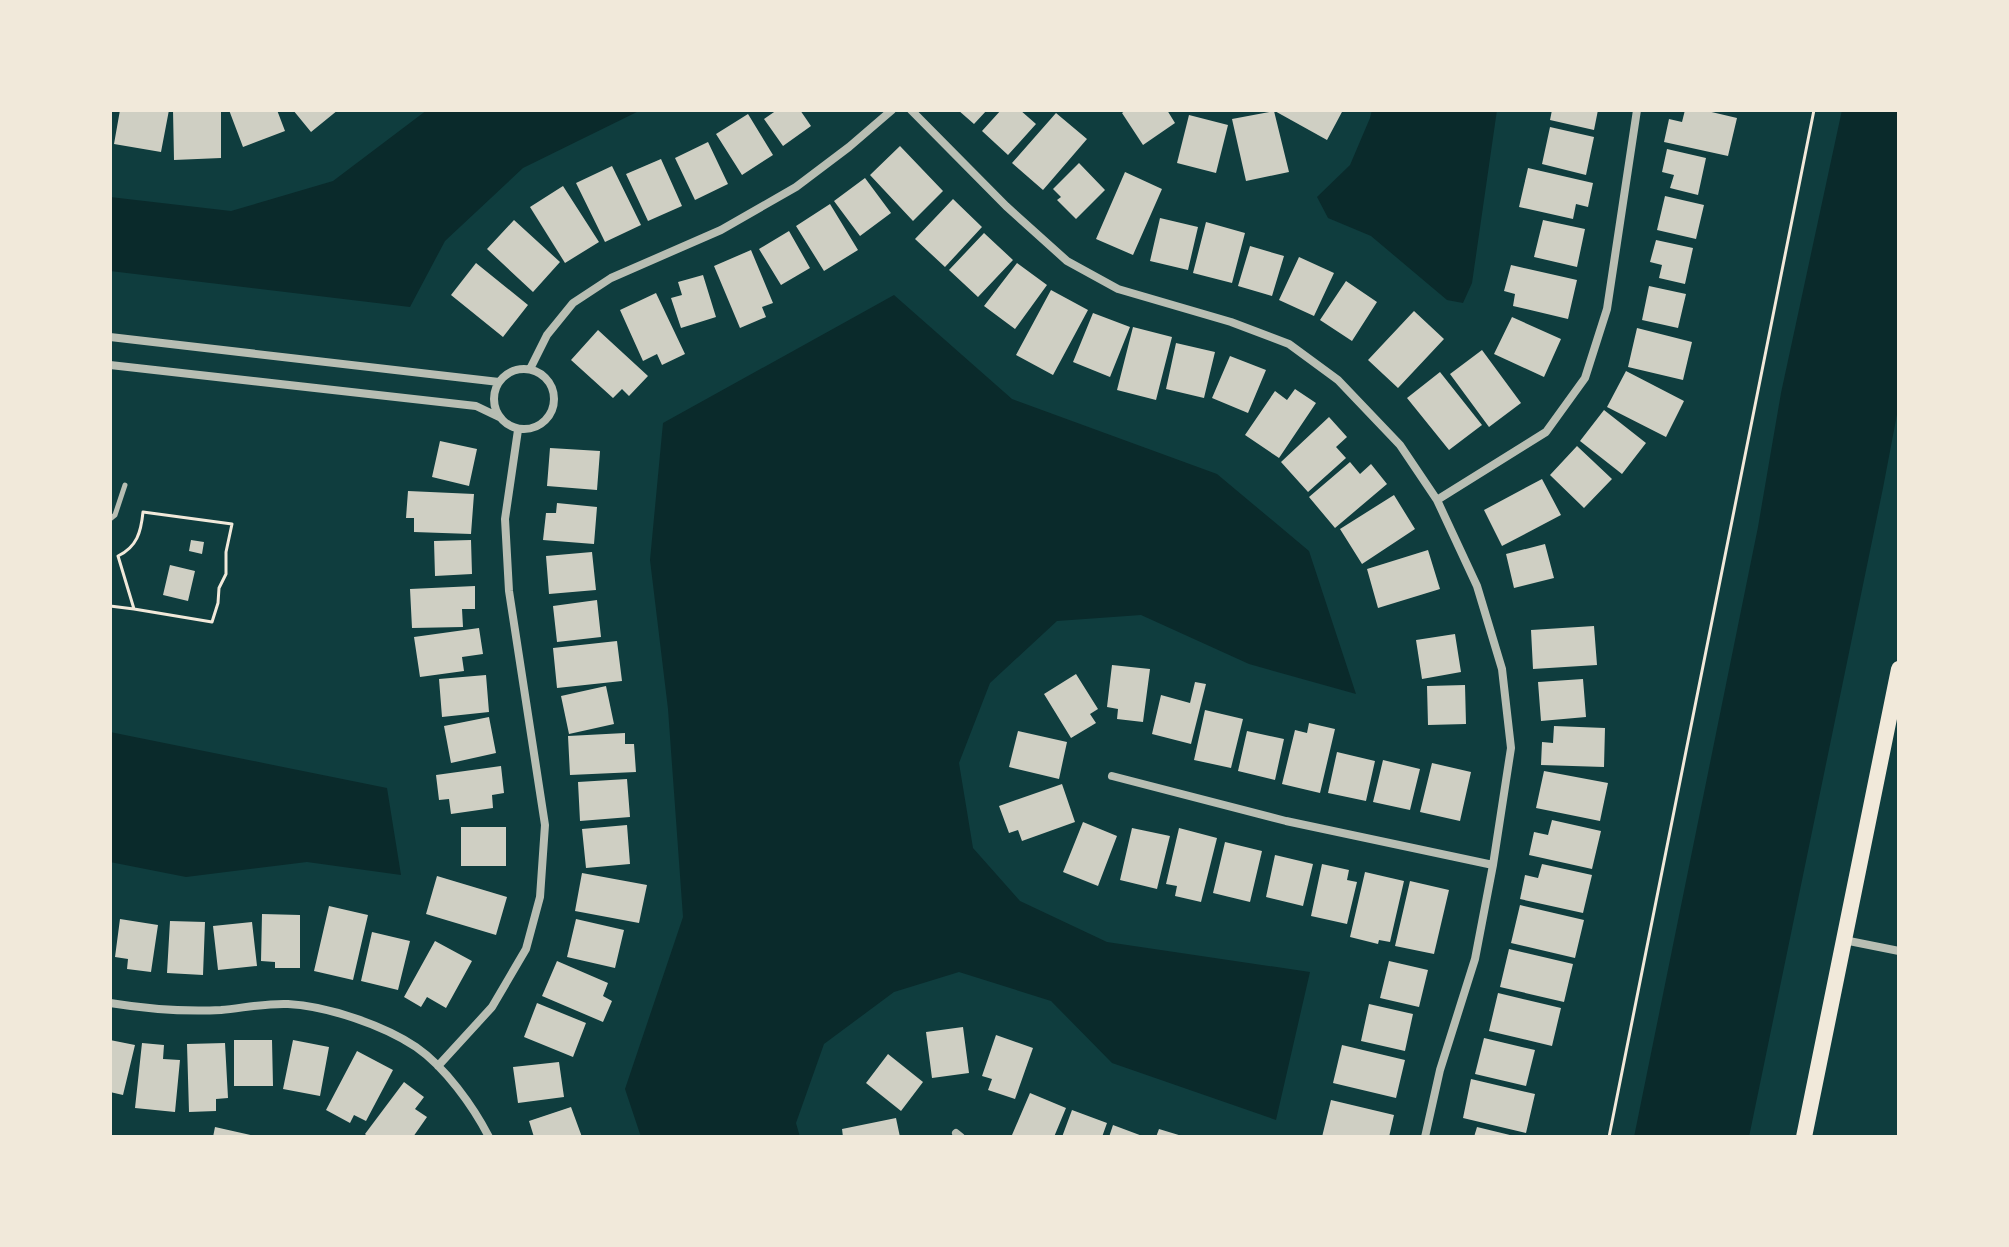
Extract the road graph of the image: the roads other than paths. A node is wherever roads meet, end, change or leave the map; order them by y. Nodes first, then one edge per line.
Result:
1 (892, 110) edge
2 (911, 110) edge
3 (1637, 110) edge
4 (110, 337) edge
5 (110, 365) edge
6 (530, 369) junction
7 (499, 382) junction
8 (499, 417) junction
9 (518, 430) junction
10 (125, 485) dead end
11 (1437, 500) junction
12 (110, 519) edge
13 (1899, 669) edge
14 (1112, 776) dead end
15 (1493, 865) junction
16 (1843, 939) junction
17 (1899, 951) edge
18 (110, 1003) edge
19 (438, 1066) junction
20 (489, 1137) edge
21 (1425, 1137) edge
22 (1804, 1137) edge

1 - 6 street
2 - 11 street
3 - 11 street
4 - 7 street
5 - 8 street
6 - 7 street
6 - 9 street
7 - 8 street
8 - 9 street
9 - 19 street
10 - 12 lane
11 - 15 street
13 - 16 main road
14 - 15 street
15 - 21 street
16 - 17 street
16 - 22 main road
18 - 19 street
19 - 20 street

